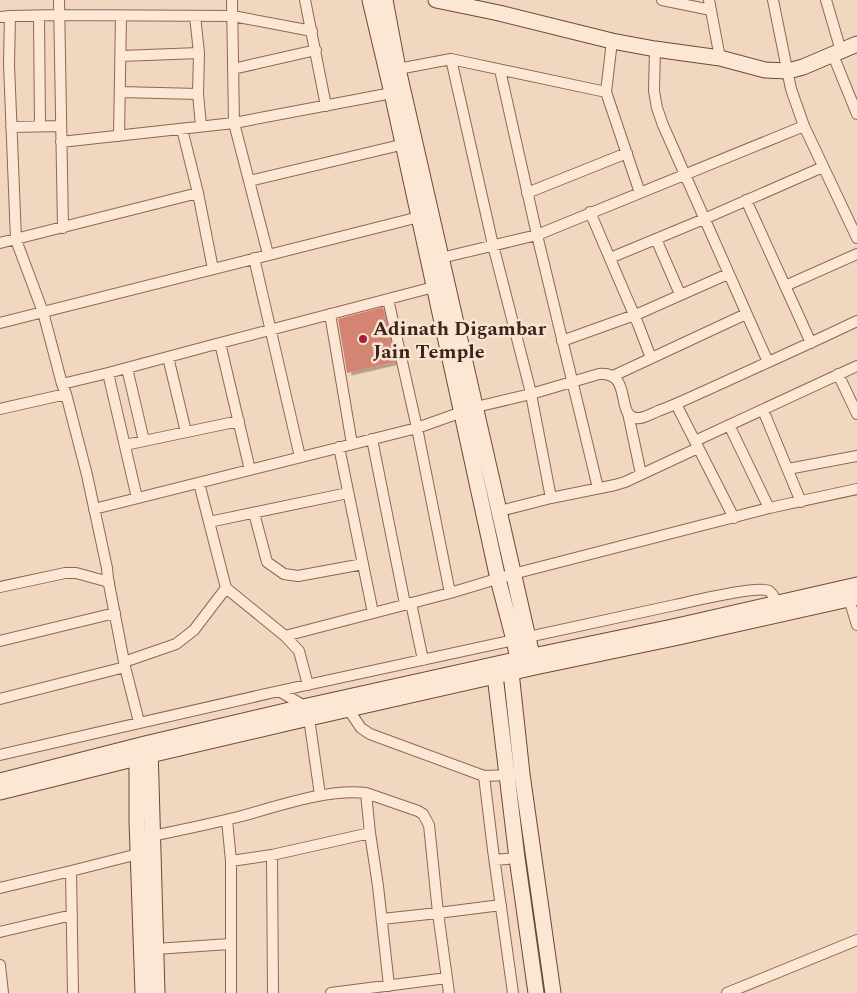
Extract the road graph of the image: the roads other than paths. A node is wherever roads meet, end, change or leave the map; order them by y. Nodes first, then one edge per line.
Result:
1 (59, 0) edge
2 (232, 0) edge
3 (305, 0) edge
4 (370, 0) edge
5 (385, 0) edge
6 (436, 0) edge
7 (662, 0) edge
8 (773, 0) edge
9 (826, 0) edge
10 (710, 5) edge
11 (59, 15) junction
12 (39, 16) junction
13 (122, 16) junction
14 (195, 16) junction
15 (233, 16) junction
16 (5, 17) edge
17 (312, 31) junction
18 (612, 41) junction
19 (857, 44) edge
20 (655, 49) junction
21 (316, 50) junction
22 (199, 53) junction
23 (837, 53) junction
24 (121, 56) junction
25 (720, 58) junction
26 (451, 59) junction
27 (398, 69) junction
28 (234, 70) junction
29 (500, 70) junction
30 (788, 72) junction
31 (120, 92) junction
32 (606, 92) junction
33 (392, 93) junction
34 (198, 94) junction
35 (854, 101) edge
36 (326, 106) junction
37 (857, 114) edge
38 (234, 123) junction
39 (40, 126) junction
40 (61, 126) junction
41 (201, 126) junction
42 (804, 126) junction
43 (11, 127) junction
44 (182, 129) junction
45 (119, 136) junction
46 (61, 142) junction
47 (409, 143) junction
48 (627, 153) junction
49 (822, 166) junction
50 (685, 176) junction
51 (249, 181) junction
52 (198, 193) junction
53 (527, 193) junction
54 (640, 193) junction
55 (746, 200) junction
56 (590, 212) junction
57 (425, 215) junction
58 (704, 219) junction
59 (63, 228) junction
60 (536, 235) junction
61 (857, 238) edge
62 (656, 239) junction
63 (16, 240) junction
64 (0, 243) edge
65 (493, 245) junction
66 (268, 254) junction
67 (857, 254) edge
68 (254, 258) junction
69 (442, 258) junction
70 (610, 258) junction
71 (214, 269) junction
72 (728, 274) junction
73 (785, 286) junction
74 (434, 287) junction
75 (680, 294) junction
76 (388, 299) junction
77 (43, 312) junction
78 (330, 314) junction
79 (746, 314) junction
80 (634, 315) junction
81 (857, 321) edge
82 (0, 323) edge
83 (271, 329) junction
84 (562, 341) junction
85 (220, 343) junction
86 (811, 343) junction
87 (168, 357) junction
88 (651, 358) junction
89 (768, 362) junction
90 (857, 366) edge
91 (127, 368) junction
92 (108, 372) junction
93 (838, 374) junction
94 (613, 376) junction
95 (572, 382) junction
96 (62, 384) junction
97 (66, 394) junction
98 (531, 394) junction
99 (676, 404) junction
100 (0, 409) edge
101 (469, 410) junction
102 (763, 410) junction
103 (628, 413) junction
104 (857, 414) edge
105 (238, 421) junction
106 (728, 425) junction
107 (417, 428) junction
108 (186, 432) junction
109 (372, 439) junction
110 (144, 441) junction
111 (352, 444) junction
112 (125, 445) junction
113 (696, 445) junction
114 (339, 448) junction
115 (857, 456) edge
116 (300, 457) junction
117 (788, 469) junction
118 (250, 470) junction
119 (641, 474) junction
120 (199, 482) junction
121 (598, 488) junction
122 (857, 489) edge
123 (348, 493) junction
124 (137, 498) junction
125 (551, 498) junction
126 (801, 502) junction
127 (769, 508) junction
128 (94, 509) junction
129 (500, 511) junction
130 (254, 513) junction
131 (734, 518) junction
132 (209, 522) junction
133 (363, 564) junction
134 (108, 576) junction
135 (506, 576) junction
136 (0, 587) edge
137 (226, 588) junction
138 (450, 593) junction
139 (854, 594) edge
140 (408, 604) junction
141 (783, 608) junction
142 (115, 613) junction
143 (374, 613) junction
144 (857, 625) edge
145 (285, 636) junction
146 (521, 638) junction
147 (0, 641) edge
148 (423, 660) junction
149 (124, 664) junction
150 (521, 664) junction
151 (494, 670) junction
152 (304, 686) junction
153 (284, 690) junction
154 (0, 699) edge
155 (348, 709) junction
156 (307, 712) junction
157 (139, 722) junction
158 (143, 750) junction
159 (0, 755) edge
160 (514, 775) junction
161 (484, 776) junction
162 (0, 781) edge
163 (0, 792) edge
164 (366, 793) junction
165 (320, 795) junction
166 (227, 820) junction
167 (370, 833) junction
168 (148, 847) junction
169 (272, 855) junction
170 (517, 858) junction
171 (231, 860) junction
172 (494, 860) junction
173 (71, 871) junction
174 (0, 888) edge
175 (501, 905) junction
176 (438, 914) junction
177 (72, 916) junction
178 (382, 919) junction
179 (0, 932) edge
180 (857, 940) edge
181 (230, 944) junction
182 (155, 950) junction
183 (0, 965) edge
184 (447, 978) junction
185 (389, 986) junction
186 (347, 992) edge
187 (3, 993) edge
188 (73, 993) edge
189 (143, 993) edge
190 (157, 993) edge
191 (231, 993) edge
192 (273, 993) edge
193 (331, 993) edge
194 (449, 993) edge
195 (513, 993) edge
196 (536, 993) edge
197 (553, 993) edge
198 (727, 993) edge

1 - 11 street
2 - 15 street
3 - 17 street
4 - 33 street
5 - 27 street
6 - 18 street
7 - 10 street
8 - 30 street
9 - 23 street
10 - 25 street
11 - 12 street
11 - 13 street
11 - 40 street
12 - 16 street
12 - 39 street
13 - 14 street
13 - 24 street
14 - 15 street
14 - 22 street
15 - 17 street
15 - 28 street
16 - 43 street
17 - 21 street
18 - 20 street
18 - 32 street
19 - 23 street
20 - 25 street
20 - 50 street
21 - 28 street
21 - 36 street
22 - 24 street
22 - 34 street
23 - 30 street
23 - 35 street
24 - 31 street
25 - 30 street
26 - 27 street
26 - 29 street
26 - 65 street
27 - 47 street
28 - 38 street
29 - 32 street
29 - 53 street
30 - 42 street
31 - 34 street
31 - 45 street
32 - 48 street
33 - 36 street
33 - 47 street
34 - 41 street
35 - 37 street
36 - 38 street
38 - 41 street
38 - 51 street
39 - 40 street
39 - 43 street
40 - 46 street
41 - 44 street
42 - 49 street
42 - 50 street
43 - 63 street
44 - 45 street
44 - 52 street
45 - 46 street
46 - 59 street
47 - 51 street
47 - 57 street
48 - 53 street
48 - 54 street
49 - 55 street
49 - 61 street
50 - 54 street
50 - 58 street
51 - 66 street
52 - 59 street
52 - 71 street
53 - 60 street
54 - 56 street
55 - 58 street
55 - 73 street
56 - 60 street
56 - 70 street
57 - 66 street
57 - 69 street
57 - 74 street
58 - 62 street
58 - 72 street
59 - 63 street
60 - 65 street
60 - 84 street
62 - 70 street
62 - 75 street
63 - 64 street
63 - 77 street
65 - 69 street
65 - 98 street
66 - 68 street
67 - 73 street
68 - 71 street
68 - 83 street
69 - 101 street
70 - 80 street
71 - 77 street
72 - 75 street
72 - 79 street
73 - 86 street
74 - 76 street
74 - 101 street
75 - 80 street
76 - 78 street
76 - 107 street
77 - 82 street
77 - 96 street
78 - 83 street
78 - 111 street
79 - 88 street
79 - 89 street
80 - 84 street
80 - 88 street
81 - 86 street
83 - 85 street
83 - 116 street
84 - 95 street
85 - 87 street
85 - 105 street
86 - 89 street
87 - 91 street
87 - 108 street
88 - 94 street
89 - 99 street
90 - 93 street
91 - 92 street
91 - 110 street
92 - 96 street
92 - 112 street
93 - 102 street
93 - 104 street
94 - 95 street
94 - 103 street
95 - 98 street
95 - 121 street
96 - 97 street
97 - 100 street
97 - 128 street
98 - 101 street
98 - 125 street
99 - 103 street
99 - 113 street
101 - 107 street
101 - 129 street
101 - 135 street
102 - 106 street
102 - 117 street
103 - 119 street
105 - 108 street
105 - 118 street
106 - 113 street
106 - 127 street
107 - 109 street
107 - 138 street
108 - 110 street
109 - 111 street
109 - 140 street
110 - 112 street
111 - 114 street
112 - 124 street
113 - 119 street
113 - 131 street
114 - 116 street
114 - 123 street
115 - 117 street
116 - 118 street
117 - 126 street
118 - 120 street
119 - 121 street
120 - 124 street
120 - 132 street
121 - 125 street
122 - 126 street
123 - 130 street
123 - 133 street
124 - 128 street
125 - 129 street
126 - 127 street
127 - 131 street
128 - 134 street
129 - 135 street
130 - 132 street
130 - 133 street
131 - 135 street
132 - 137 street
133 - 143 street
134 - 136 street
134 - 142 street
135 - 138 street
135 - 146 street
137 - 145 street
137 - 149 street
138 - 140 street
139 - 141 street
139 - 144 street
140 - 143 street
140 - 148 street
141 - 146 street
141 - 150 street
142 - 147 street
142 - 149 street
143 - 145 street
145 - 152 street
146 - 148 street
146 - 150 street
148 - 152 street
149 - 154 street
149 - 157 street
150 - 151 street
150 - 160 street
151 - 155 street
151 - 156 street
151 - 160 street
152 - 153 street
153 - 156 street
153 - 157 street
155 - 156 street
155 - 161 street
156 - 158 street
156 - 165 street
157 - 159 street
158 - 162 street
158 - 163 street
158 - 168 street
158 - 168 street
160 - 161 street
160 - 170 street
160 - 197 street
161 - 172 street
164 - 165 street
164 - 167 street
164 - 176 street
165 - 166 street
166 - 168 street
166 - 171 street
167 - 169 street
167 - 178 street
168 - 173 street
168 - 182 street
168 - 189 street
169 - 171 street
169 - 192 street
170 - 172 street
170 - 196 street
171 - 181 street
172 - 175 street
173 - 174 street
173 - 177 street
175 - 176 street
175 - 195 street
176 - 178 street
176 - 184 street
177 - 179 street
177 - 188 street
178 - 185 street
180 - 198 street
181 - 182 street
181 - 191 street
182 - 190 street
183 - 187 street
184 - 185 street
184 - 194 street
185 - 186 street
186 - 193 street

